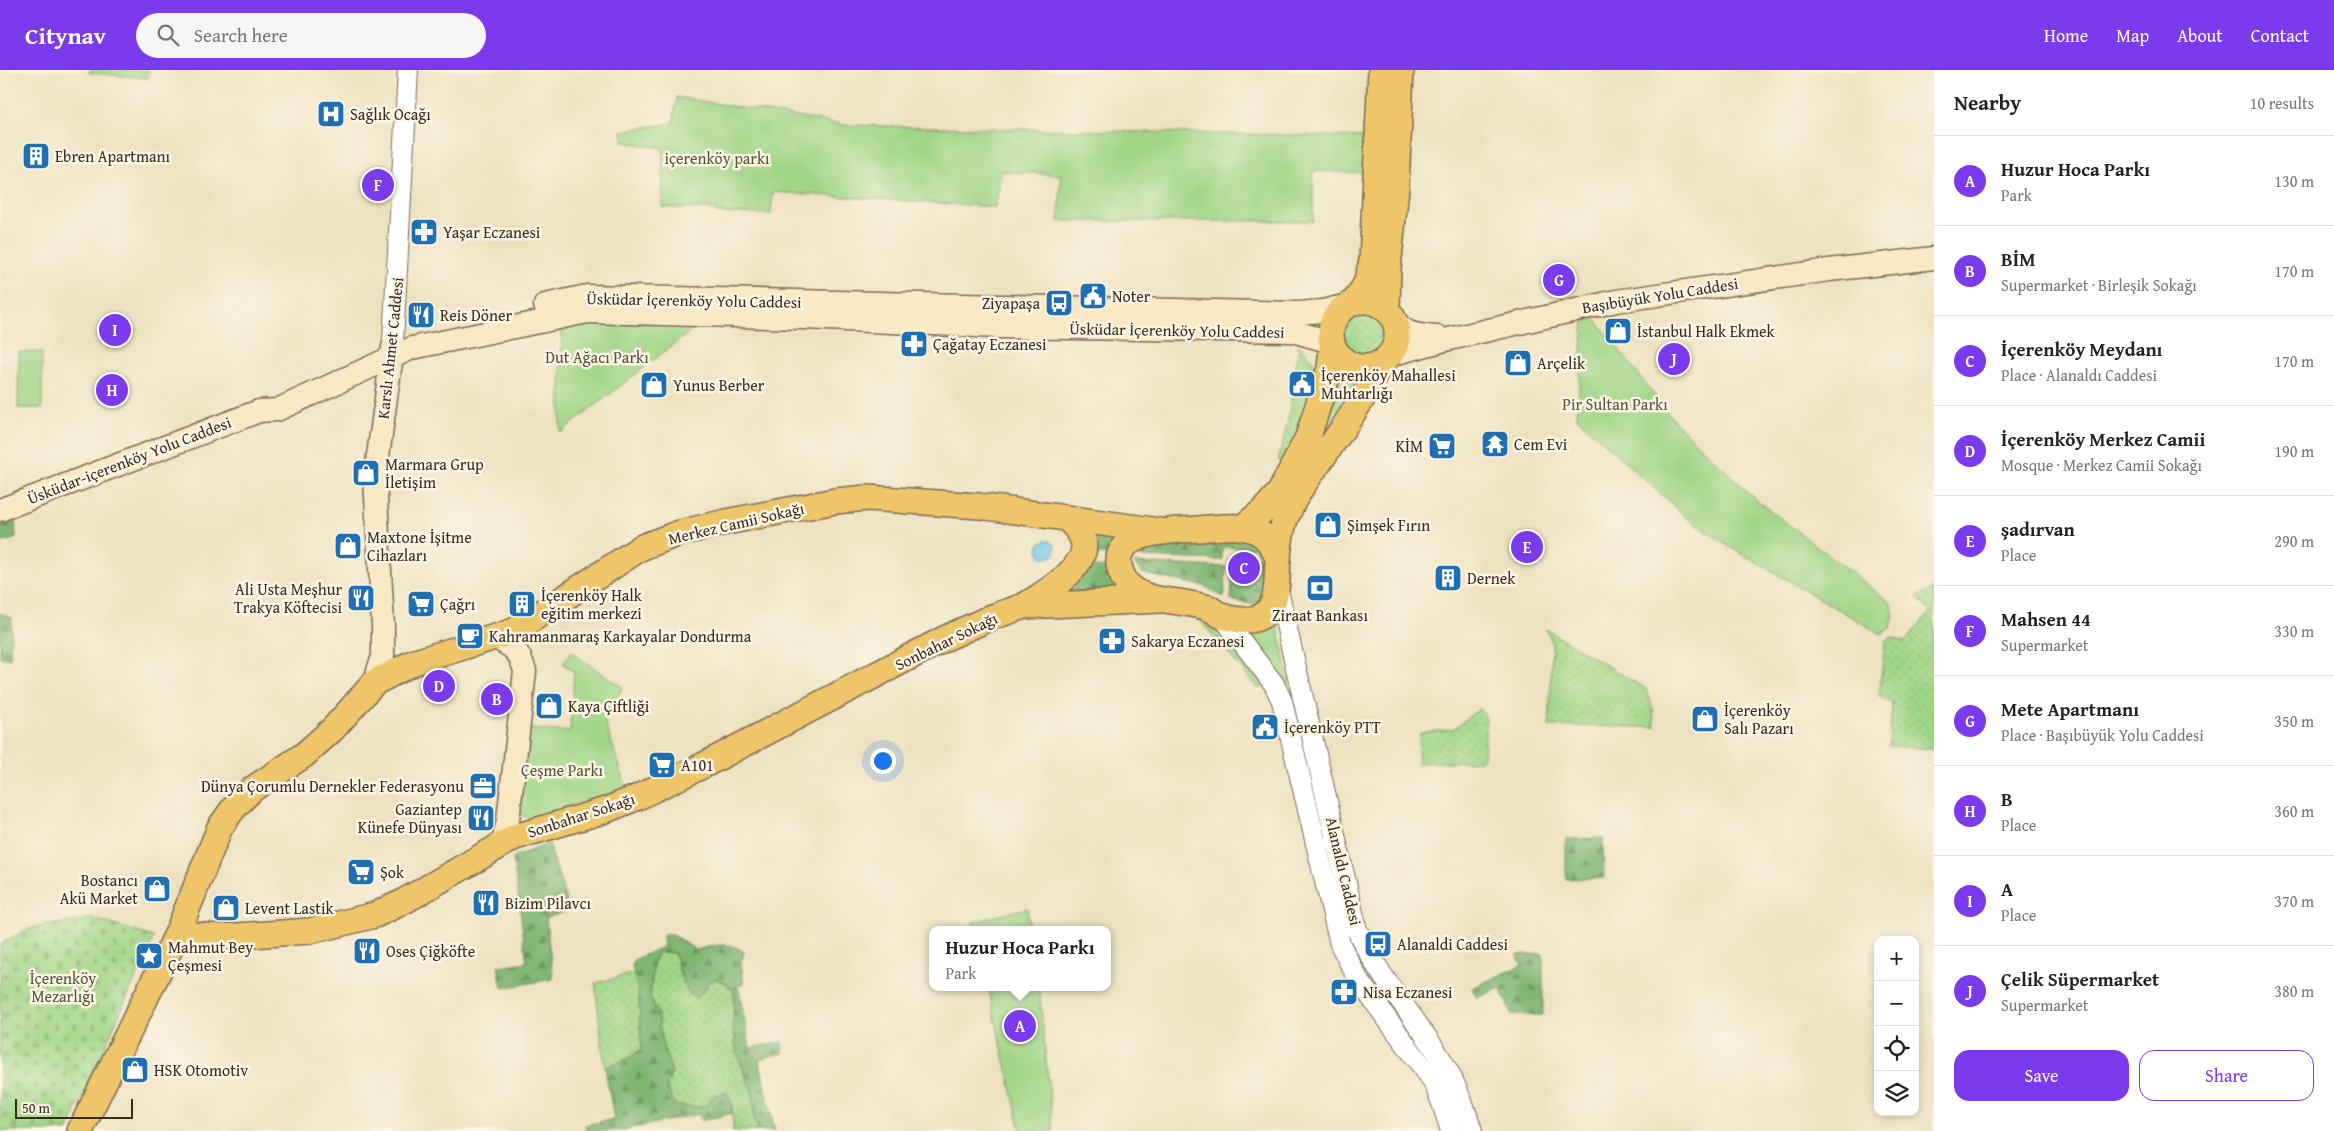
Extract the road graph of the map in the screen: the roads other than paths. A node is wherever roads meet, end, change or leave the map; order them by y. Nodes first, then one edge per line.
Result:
1 (408, 70) edge
2 (1382, 70) edge
3 (1401, 70) edge
4 (1934, 258) edge
5 (1350, 304) junction
6 (1390, 314) junction
7 (1292, 332) junction
8 (1449, 339) junction
9 (1332, 344) junction
10 (392, 349) junction
11 (1386, 358) junction
12 (1328, 379) junction
13 (259, 411) joint
14 (0, 510) edge
15 (1067, 518) junction
16 (1243, 527) junction
17 (1160, 531) junction
18 (1278, 558) junction
19 (1277, 586) junction
20 (1161, 600) junction
21 (1024, 606) junction
22 (1222, 616) junction
23 (384, 626) junction
24 (496, 638) junction
25 (412, 663) junction
26 (374, 683) junction
27 (498, 846) junction
28 (194, 894) junction
29 (176, 934) junction
30 (221, 937) junction
31 (80, 1131) edge
32 (1451, 1131) edge
33 (1472, 1131) edge

1 - 10 street, Karslı Ahmet Caddesi
2 - 5 main road
3 - 6 main road
4 - 8 main road, Başıbüyük Yolu Caddesi
5 - 6 main road
5 - 9 main road
5 - 10 main road, Üsküdar İçerenköy Yolu Caddesi
6 - 8 main road
6 - 11 main road
7 - 9 main road, Üsküdar İçerenköy Yolu Caddesi
7 - 10 main road, Üsküdar İçerenköy Yolu Caddesi
7 - 12 main road
8 - 11 main road, Başıbüyük Yolu Caddesi
9 - 11 main road
9 - 12 main road
10 - 13 main road, Üsküdar İçerenköy Yolu Caddesi
10 - 23 main road, Karslı Ahmet Caddesi
11 - 18 main road, Alanaldı Caddesi
12 - 16 main road
13 - 14 main road, Üsküdar-içerenköy Yolu Caddesi
15 - 17 main road, Merkez Camii Sokağı
15 - 21 main road, Sonbahar Sokağı
15 - 24 main road, Merkez Camii Sokağı
16 - 17 main road, Alanaldı Caddesi
16 - 18 main road, Alanaldı Caddesi
17 - 20 main road, Alanaldı Caddesi
18 - 19 main road, Alanaldı Caddesi
19 - 22 main road, Alanaldı Caddesi
19 - 33 street, Alanaldı Caddesi
20 - 21 main road, Sonbahar Sokağı
20 - 22 main road, Alanaldı Caddesi
21 - 27 main road, Sonbahar Sokağı
22 - 32 street, Alanaldı Caddesi
23 - 25 main road, Karslı Ahmet Caddesi
23 - 26 main road, Karslı Ahmet Caddesi
24 - 25 main road, Merkez Camii Sokağı
24 - 27 main road
25 - 26 main road, Merkez Camii Sokağı
26 - 28 main road, Merkez Camii Sokağı
27 - 30 main road, Sonbahar Sokağı
28 - 29 main road, Merkez Camii Sokağı
28 - 30 main road
29 - 30 main road, Sonbahar Sokağı
29 - 31 main road, Merkez Camii Sokağı

